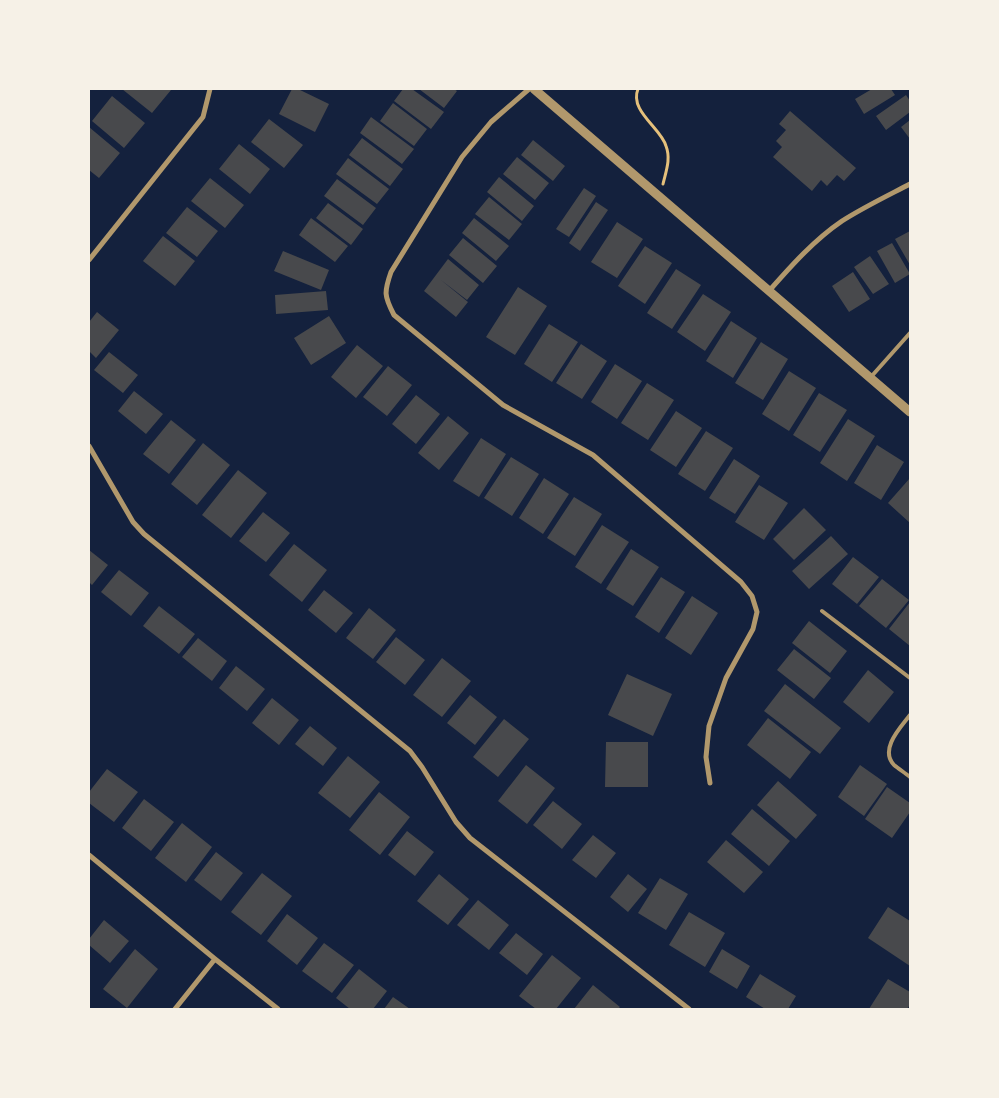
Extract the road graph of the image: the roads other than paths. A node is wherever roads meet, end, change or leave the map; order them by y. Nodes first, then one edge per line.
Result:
1 (210, 89) edge
2 (529, 89) edge
3 (534, 89) edge
4 (910, 184) edge
5 (89, 260) edge
6 (769, 291) junction
7 (910, 333) edge
8 (870, 378) junction
9 (910, 412) edge
10 (89, 446) edge
11 (822, 611) dead end
12 (910, 678) edge
13 (910, 715) edge
14 (910, 777) edge
15 (710, 783) dead end
16 (89, 855) edge
17 (215, 959) junction
18 (175, 1009) edge
19 (278, 1009) edge
20 (689, 1009) edge

1 - 5 street
2 - 15 street
3 - 6 street
4 - 6 street
6 - 8 street
7 - 8 lane
8 - 9 street
10 - 20 street
11 - 12 lane
13 - 14 lane
16 - 17 street
17 - 18 street
17 - 19 street

